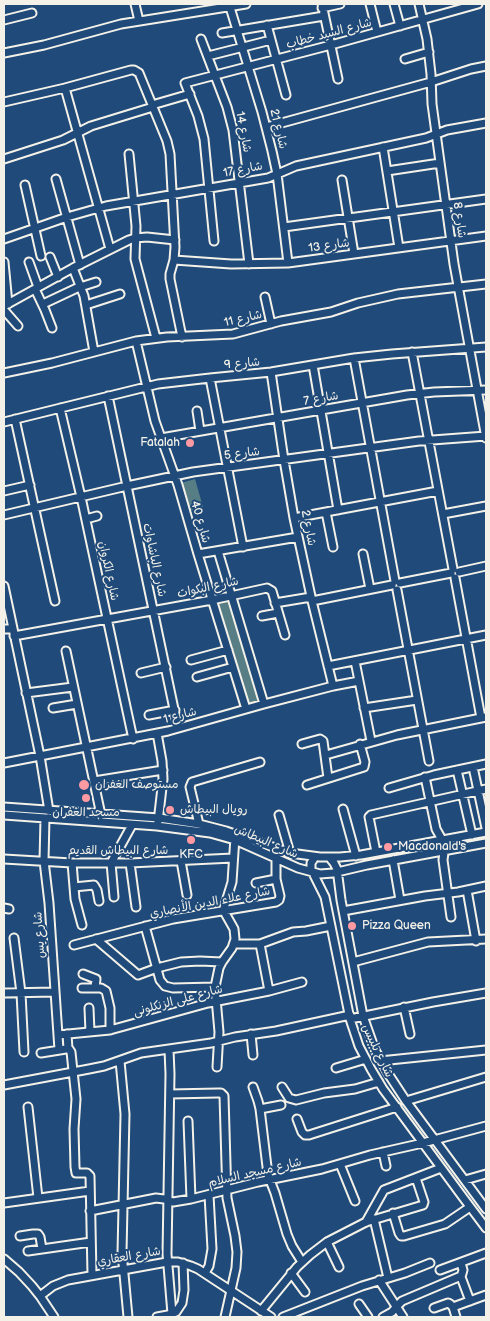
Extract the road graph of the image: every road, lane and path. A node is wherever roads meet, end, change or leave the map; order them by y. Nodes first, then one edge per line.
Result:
1 (135, 4) edge
2 (246, 4) edge
3 (340, 4) edge
4 (370, 4) edge
5 (394, 4) edge
6 (419, 4) edge
7 (478, 4) edge
8 (229, 5) edge
9 (323, 9) edge
10 (32, 13) dead end
11 (423, 19) junction
12 (4, 20) edge
13 (139, 20) junction
14 (267, 25) junction
15 (400, 26) junction
16 (236, 30) junction
17 (377, 32) junction
18 (222, 33) dead end
19 (201, 39) dead end
20 (271, 40) junction
21 (330, 45) junction
22 (242, 47) junction
23 (429, 52) junction
24 (4, 53) edge
25 (208, 56) junction
26 (276, 59) junction
27 (405, 59) dead end
28 (248, 66) junction
29 (486, 66) edge
30 (215, 75) junction
31 (338, 79) dead end
32 (431, 82) junction
33 (65, 88) junction
34 (190, 94) junction
35 (286, 94) dead end
36 (4, 102) edge
37 (152, 106) junction
38 (486, 123) edge
39 (266, 127) junction
40 (78, 132) junction
41 (436, 134) junction
42 (383, 147) junction
43 (129, 154) dead end
44 (4, 159) edge
45 (440, 163) junction
46 (387, 171) junction
47 (277, 174) junction
48 (56, 179) dead end
49 (342, 180) dead end
50 (240, 183) junction
51 (26, 185) dead end
52 (210, 188) junction
53 (172, 195) junction
54 (486, 199) edge
55 (133, 201) junction
56 (445, 205) junction
57 (99, 208) junction
58 (393, 212) junction
59 (67, 218) junction
60 (348, 218) junction
61 (284, 227) junction
62 (35, 229) junction
63 (486, 236) edge
64 (135, 238) junction
65 (4, 239) edge
66 (175, 240) junction
67 (450, 240) junction
68 (214, 241) dead end
69 (399, 248) junction
70 (110, 249) junction
71 (354, 254) junction
72 (41, 256) dead end
73 (50, 257) dead end
74 (174, 260) junction
75 (4, 262) edge
76 (29, 262) dead end
77 (288, 263) junction
78 (250, 264) junction
79 (76, 266) junction
80 (58, 277) junction
81 (96, 282) dead end
82 (486, 284) edge
83 (81, 287) junction
84 (36, 288) junction
85 (457, 288) junction
86 (120, 294) dead end
87 (265, 297) dead end
88 (43, 304) junction
89 (86, 305) junction
90 (5, 307) edge
91 (271, 324) junction
92 (18, 326) dead end
93 (52, 328) dead end
94 (182, 337) junction
95 (156, 338) junction
96 (136, 341) junction
97 (469, 348) junction
98 (486, 348) edge
99 (94, 352) junction
100 (412, 352) junction
101 (354, 358) junction
102 (313, 365) junction
103 (271, 372) junction
104 (4, 373) edge
105 (210, 378) junction
106 (146, 387) junction
107 (477, 390) junction
108 (486, 390) edge
109 (420, 394) junction
110 (108, 396) junction
111 (363, 403) junction
112 (60, 408) junction
113 (321, 410) junction
114 (197, 411) dead end
115 (277, 418) junction
116 (15, 419) junction
117 (4, 422) edge
118 (220, 428) junction
119 (200, 431) junction
120 (486, 436) edge
121 (161, 438) junction
122 (429, 440) junction
123 (372, 448) junction
124 (329, 454) junction
125 (284, 460) junction
126 (227, 467) junction
127 (175, 476) junction
128 (30, 485) junction
129 (127, 486) junction
130 (4, 491) edge
131 (438, 491) junction
132 (81, 497) junction
133 (381, 502) junction
134 (486, 506) edge
135 (35, 508) junction
136 (338, 510) junction
137 (326, 512) junction
138 (443, 514) junction
139 (4, 515) edge
140 (97, 516) dead end
141 (294, 518) junction
142 (86, 519) junction
143 (298, 537) junction
144 (243, 546) junction
145 (333, 547) dead end
146 (218, 551) junction
147 (198, 554) junction
148 (363, 554) dead end
149 (486, 566) edge
150 (454, 573) junction
151 (396, 585) junction
152 (4, 586) edge
153 (370, 589) junction
154 (231, 596) junction
155 (311, 599) junction
156 (212, 600) junction
157 (5, 601) edge
158 (55, 601) dead end
159 (276, 603) junction
160 (154, 611) junction
161 (278, 613) junction
162 (262, 616) dead end
163 (107, 620) junction
164 (4, 629) edge
165 (14, 632) junction
166 (285, 635) dead end
167 (486, 635) edge
168 (466, 639) junction
169 (228, 650) junction
170 (66, 651) dead end
171 (408, 651) junction
172 (191, 660) dead end
173 (355, 661) junction
174 (328, 666) junction
175 (233, 667) junction
176 (166, 668) junction
177 (141, 673) dead end
178 (197, 678) dead end
179 (359, 681) junction
180 (333, 686) junction
181 (74, 687) junction
182 (26, 693) junction
183 (417, 700) junction
184 (77, 704) junction
185 (264, 704) junction
186 (53, 708) dead end
187 (364, 708) junction
188 (246, 709) junction
189 (175, 710) junction
190 (149, 715) dead end
191 (484, 718) edge
192 (178, 728) junction
193 (423, 729) junction
194 (158, 733) junction
195 (133, 738) junction
196 (371, 741) junction
197 (302, 744) dead end
198 (360, 744) junction
199 (87, 748) junction
200 (326, 755) junction
201 (40, 756) junction
202 (429, 761) dead end
203 (260, 762) dead end
204 (4, 763) edge
205 (486, 764) edge
206 (473, 767) junction
207 (163, 770) junction
208 (457, 770) junction
209 (328, 778) junction
210 (424, 778) junction
211 (94, 781) junction
212 (307, 785) dead end
213 (389, 788) dead end
214 (486, 789) edge
215 (478, 791) junction
216 (463, 794) junction
217 (430, 801) junction
218 (4, 807) edge
219 (343, 809) dead end
220 (49, 811) junction
221 (4, 815) edge
222 (102, 815) junction
223 (279, 815) dead end
224 (46, 818) junction
225 (159, 818) junction
226 (199, 824) junction
227 (132, 825) junction
228 (157, 826) junction
229 (486, 828) edge
230 (486, 832) edge
231 (472, 835) junction
232 (235, 837) junction
233 (442, 840) junction
234 (486, 843) edge
235 (444, 851) junction
236 (376, 852) junction
237 (290, 853) junction
238 (356, 856) junction
239 (315, 857) junction
240 (233, 858) junction
241 (276, 858) junction
242 (330, 858) junction
243 (4, 859) edge
244 (393, 860) junction
245 (44, 861) junction
246 (181, 861) junction
247 (72, 863) junction
248 (111, 863) junction
249 (130, 863) junction
250 (312, 872) junction
251 (337, 873) junction
252 (276, 880) junction
253 (256, 883) dead end
254 (486, 886) edge
255 (74, 887) junction
256 (467, 890) junction
257 (448, 893) junction
258 (187, 894) dead end
259 (114, 898) dead end
260 (400, 900) junction
261 (99, 901) dead end
262 (136, 906) dead end
263 (224, 910) junction
264 (343, 911) junction
265 (451, 918) dead end
266 (82, 925) dead end
267 (145, 926) junction
268 (331, 926) junction
269 (14, 938) dead end
270 (96, 939) junction
271 (486, 939) edge
272 (476, 941) junction
273 (234, 944) junction
274 (260, 944) junction
275 (74, 945) dead end
276 (222, 962) junction
277 (353, 962) junction
278 (157, 968) junction
279 (83, 974) dead end
280 (302, 982) dead end
281 (215, 987) junction
282 (82, 988) dead end
283 (95, 988) junction
284 (269, 991) junction
285 (55, 992) junction
286 (4, 993) edge
287 (21, 993) junction
288 (486, 993) edge
289 (216, 1002) junction
290 (404, 1007) junction
291 (89, 1008) dead end
292 (363, 1016) junction
293 (350, 1017) junction
294 (110, 1030) junction
295 (90, 1032) junction
296 (67, 1034) junction
297 (251, 1034) junction
298 (410, 1034) dead end
299 (58, 1035) junction
300 (218, 1042) junction
301 (68, 1049) junction
302 (169, 1049) junction
303 (59, 1050) junction
304 (486, 1050) edge
305 (24, 1052) dead end
306 (41, 1052) dead end
307 (253, 1055) dead end
308 (366, 1058) junction
309 (120, 1061) junction
310 (380, 1061) junction
311 (217, 1067) dead end
312 (336, 1068) dead end
313 (74, 1073) junction
314 (486, 1077) edge
315 (380, 1082) junction
316 (4, 1085) edge
317 (253, 1087) dead end
318 (282, 1087) dead end
319 (170, 1094) junction
320 (406, 1101) junction
321 (281, 1105) dead end
322 (28, 1107) dead end
323 (397, 1107) junction
324 (260, 1109) junction
325 (297, 1119) dead end
326 (188, 1121) dead end
327 (486, 1126) edge
328 (435, 1140) junction
329 (422, 1143) junction
330 (383, 1152) junction
331 (340, 1164) junction
332 (386, 1166) dead end
333 (441, 1168) junction
334 (486, 1174) edge
335 (416, 1178) junction
336 (270, 1180) junction
337 (464, 1180) junction
338 (90, 1191) junction
339 (227, 1191) junction
340 (209, 1195) junction
341 (38, 1198) junction
342 (191, 1199) junction
343 (167, 1200) junction
344 (355, 1201) dead end
345 (4, 1202) edge
346 (122, 1204) junction
347 (470, 1207) junction
348 (486, 1209) edge
349 (90, 1211) junction
350 (393, 1213) junction
351 (374, 1219) junction
352 (366, 1222) junction
353 (486, 1228) edge
354 (20, 1236) dead end
355 (91, 1242) junction
356 (326, 1242) junction
357 (42, 1249) junction
358 (28, 1251) dead end
359 (486, 1253) edge
360 (4, 1259) edge
361 (167, 1262) junction
362 (302, 1262) junction
363 (183, 1263) junction
364 (430, 1263) dead end
365 (460, 1263) junction
366 (339, 1267) dead end
367 (122, 1270) junction
368 (440, 1270) dead end
369 (204, 1273) junction
370 (292, 1273) junction
371 (92, 1275) junction
372 (461, 1276) junction
373 (388, 1278) junction
374 (379, 1280) junction
375 (231, 1290) junction
376 (304, 1292) dead end
377 (486, 1295) edge
378 (40, 1296) junction
379 (470, 1301) junction
380 (359, 1304) dead end
381 (396, 1307) junction
382 (452, 1307) junction
383 (434, 1308) dead end
384 (261, 1311) junction
385 (172, 1314) junction
386 (54, 1317) edge
387 (128, 1317) edge
388 (157, 1317) edge
389 (225, 1317) edge
390 (271, 1317) edge
391 (283, 1317) edge
392 (368, 1317) edge
393 (383, 1317) edge
394 (402, 1317) edge
395 (456, 1317) edge

1 - 13 street
2 - 8 street
3 - 9 street
4 - 17 street
5 - 15 street
6 - 11 street, شارع 8
7 - 11 street, شارع السيد خطاب
8 - 13 street
8 - 16 street, شارع 21
9 - 14 street
9 - 21 street
10 - 12 street
11 - 15 street, شارع السيد خطاب
11 - 23 street, شارع 8
13 - 24 street
14 - 16 street
14 - 20 street
15 - 17 street, شارع السيد خطاب
16 - 18 street
16 - 22 street, شارع 21
17 - 21 street, شارع السيد خطاب
19 - 25 street, شارع 14
20 - 22 street
20 - 26 street
21 - 26 street, شارع السيد خطاب
21 - 31 street
22 - 25 street
22 - 28 street, شارع 21
23 - 27 street
23 - 32 street, شارع 8
25 - 30 street, شارع 14
26 - 28 street, شارع السيد خطاب
26 - 35 street
28 - 30 street, شارع السيد خطاب
28 - 39 street, شارع 21
29 - 32 street
30 - 34 street, شارع السيد خطاب
30 - 50 street, شارع 14
32 - 39 street
32 - 41 street, شارع 8
33 - 36 street
33 - 37 street
33 - 40 street
34 - 37 street
34 - 52 street
37 - 40 street
37 - 53 street
38 - 41 street, شارع 17
39 - 47 street, شارع 21
40 - 44 street
40 - 57 street
41 - 42 street, شارع 17
41 - 45 street, شارع 8
42 - 46 street
42 - 47 street, شارع 17
43 - 55 street
45 - 46 street
45 - 56 street, شارع 8
46 - 58 street
47 - 50 street, شارع 17
47 - 61 street, شارع 21
48 - 59 street
49 - 60 street
50 - 52 street, شارع 17
50 - 78 street, شارع 14
51 - 62 street
52 - 53 street, شارع 17
52 - 68 street
53 - 55 street, شارع 17
53 - 66 street
54 - 56 street
55 - 57 street, شارع 17
55 - 64 street
56 - 58 street
56 - 67 street, شارع 8
57 - 59 street, شارع 17
57 - 70 street
58 - 60 street
58 - 69 street
59 - 62 street, شارع 17
59 - 79 street
60 - 61 street
60 - 71 street
61 - 77 street, شارع 21
62 - 65 street, شارع 17
62 - 72 street
63 - 67 street, شارع 13
64 - 66 street
64 - 70 street
64 - 95 street
66 - 74 street
67 - 69 street, شارع 13
67 - 85 street, شارع 8
69 - 71 street, شارع 13
70 - 79 street
71 - 77 street, شارع 13
73 - 80 street
74 - 78 street, شارع 13
74 - 94 street
75 - 90 street
76 - 84 street
77 - 78 street, شارع 13
79 - 80 street
79 - 83 street
80 - 84 street
81 - 83 street
82 - 85 street, شارع 11
83 - 88 street
83 - 89 street
84 - 88 street
84 - 90 street
85 - 91 street, شارع 11
85 - 97 street, شارع 8
86 - 89 street
87 - 91 street
88 - 93 street
89 - 99 street
90 - 92 street
91 - 94 street, شارع 11
94 - 95 street, شارع 11
95 - 96 street, شارع 11
96 - 99 street, شارع 11
96 - 106 street, شارع 40
97 - 98 street, شارع 9
97 - 100 street, شارع 9
97 - 107 street, شارع 8
99 - 104 street, شارع 11
100 - 101 street, شارع 9
100 - 109 street
101 - 102 street, شارع 9
101 - 111 street
102 - 103 street, شارع 9
102 - 113 street
103 - 105 street, شارع 9
103 - 115 street, شارع 2
105 - 106 street, شارع 9
105 - 118 street
106 - 110 street, شارع 9
106 - 121 street, شارع 40
107 - 108 street, شارع 7
107 - 109 street, شارع 7
107 - 120 street, شارع 8
109 - 111 street, شارع 7
109 - 122 street
110 - 112 street, شارع 9
110 - 129 street, شارع الباشاوات
111 - 113 street, شارع 7
111 - 123 street
112 - 116 street, شارع 9
112 - 132 street, شارع الكروان
113 - 115 street, شارع 7
113 - 124 street
114 - 119 street
115 - 118 street, شارع 7
115 - 125 street, شارع 2
116 - 117 street, شارع 9
116 - 128 street
118 - 119 street, شارع 7
118 - 126 street
119 - 121 street, شارع 7
120 - 122 street, شارع 5
121 - 127 street, شارع 40
122 - 123 street, شارع 5
122 - 131 street
123 - 124 street, شارع 5
123 - 133 street
124 - 125 street, شارع 5
124 - 136 street
125 - 126 street, شارع 5
125 - 141 street, شارع 2
126 - 127 street, شارع 5
126 - 144 street
127 - 129 street, شارع 5
127 - 147 street, شارع 40
128 - 130 street
128 - 135 street
129 - 132 street, شارع 5
129 - 160 street, شارع الباشاوات
131 - 133 street
131 - 138 street
132 - 135 street, شارع 5
132 - 142 street, شارع الكروان
133 - 136 street
133 - 151 street
134 - 138 street
135 - 139 street, شارع 5
135 - 158 street
136 - 137 street
137 - 141 street
137 - 145 street
138 - 150 street
140 - 142 street
141 - 143 street, شارع 2
142 - 163 street, شارع الكروان
143 - 144 street
143 - 155 street, شارع 2
144 - 146 street
146 - 147 street
146 - 154 street, شارع 40
147 - 156 street, شارع 40
148 - 153 street
149 - 150 street
150 - 151 street
150 - 168 street
151 - 153 street
151 - 171 street
152 - 157 street
153 - 155 street
154 - 156 street, شارع البكوات
154 - 159 street, شارع البكوات
154 - 185 street, شارع 40
155 - 159 street
155 - 174 street, شارع 2
156 - 160 street, شارع البكوات
156 - 169 street, شارع 40
157 - 165 street
159 - 161 street
160 - 163 street, شارع البكوات
160 - 176 street, شارع الباشاوات
161 - 162 street
161 - 166 street
163 - 165 street, شارع البكوات
163 - 195 street, شارع الكروان
164 - 165 street, شارع البكوات
165 - 182 street
167 - 168 street
168 - 171 street
168 - 191 street
169 - 172 street
169 - 175 street, شارع 40
170 - 181 street
171 - 173 street
171 - 183 street
173 - 174 street
173 - 179 street
174 - 180 street, شارع 2
175 - 178 street
175 - 188 street, شارع 40
176 - 177 street
176 - 189 street, شارع الباشاوات
179 - 180 street, شارع 1
179 - 187 street
180 - 185 street, شارع 1
181 - 182 street
181 - 184 street
182 - 201 street
183 - 187 street
183 - 193 street
184 - 186 street
184 - 199 street
185 - 188 street, شارع 1
187 - 196 street
188 - 192 street, شارع 1
189 - 190 street
189 - 192 street, شارع الباشاوات
191 - 193 street
192 - 194 street, شارع 1
193 - 196 street
193 - 202 street
194 - 195 street, شارع 1
194 - 207 street
195 - 199 street, شارع 1
196 - 198 street
197 - 200 street
198 - 200 street
198 - 209 street
199 - 201 street, شارع 1
199 - 211 street
200 - 209 street
201 - 204 street, شارع 1
201 - 220 street
203 - 226 street
205 - 206 street
206 - 208 street
206 - 215 street
207 - 211 street
207 - 225 street
208 - 210 street
208 - 216 street
209 - 212 street
210 - 213 street
210 - 217 street
211 - 222 street
214 - 215 street
215 - 216 street
215 - 229 street
216 - 217 street
216 - 231 street
217 - 233 street
217 - 236 street
218 - 220 street, شارع البيطاش
219 - 238 street
220 - 222 street, شارع البيطاش
221 - 224 street, شارع البيطاش
222 - 225 street, شارع البيطاش
223 - 237 street
224 - 227 street, شارع البيطاش
224 - 245 street, شارع يس
225 - 226 street, شارع البيطاش
225 - 228 street
226 - 232 street, شارع البيطاش
227 - 228 street, شارع البيطاش
227 - 248 street
228 - 232 street, شارع البيطاش
230 - 231 street, شارع البيطاش
231 - 233 street, شارع البيطاش
232 - 237 street, شارع البيطاش
232 - 240 street
232 - 241 street, شارع البيطاش
233 - 235 street
233 - 236 street, شارع البيطاش
234 - 235 street, شارع البيطاش
235 - 244 street, شارع البيطاش
235 - 257 street
236 - 238 street, شارع البيطاش
237 - 239 street, شارع البيطاش
238 - 242 street, شارع البيطاش
239 - 242 street, شارع البيطاش
239 - 250 street
240 - 246 street, شارع البيطاش القديم
240 - 263 street
241 - 250 street, شارع البيطاش
241 - 252 street, شارع علاء الدين الأنصاري
242 - 251 street, شارع بلبيس
243 - 245 street, شارع البيطاش القديم
244 - 251 street, شارع البيطاش
244 - 260 street
245 - 247 street, شارع البيطاش القديم
245 - 285 street, شارع يس
246 - 249 street, شارع البيطاش القديم
246 - 258 street
247 - 248 street, شارع البيطاش القديم
247 - 255 street
248 - 249 street, شارع البيطاش القديم
248 - 259 street
249 - 262 street
250 - 251 street, شارع البيطاش
250 - 268 street, شارع بلبيس
251 - 264 street, شارع بلبيس
252 - 253 street
252 - 263 street, شارع علاء الدين الأنصاري
254 - 256 street
255 - 261 street
255 - 266 street
256 - 257 street
256 - 272 street
257 - 260 street
257 - 265 street
260 - 264 street
263 - 267 street, شارع علاء الدين الأنصاري
263 - 273 street
264 - 277 street, شارع بلبيس
267 - 270 street, شارع علاء الدين الأنصاري
267 - 278 street
268 - 274 street
268 - 293 street, شارع بلبيس
269 - 287 street
270 - 275 street, شارع علاء الدين الأنصاري
270 - 278 street
271 - 272 street
272 - 277 street
273 - 274 street
273 - 276 street
274 - 284 street
276 - 278 street
276 - 281 street
277 - 292 street, شارع بلبيس
278 - 281 street
279 - 283 street
280 - 284 street, شارع على الزنكلونى
281 - 289 street
282 - 283 street
283 - 294 street
284 - 289 street, شارع على الزنكلونى
285 - 287 street
285 - 299 street, شارع يس
286 - 287 street
287 - 305 street
288 - 290 street
289 - 294 street, شارع على الزنكلونى
289 - 300 street
290 - 292 street
290 - 298 street
291 - 295 street
292 - 293 street
292 - 310 street, شارع بلبيس
293 - 297 street
293 - 308 street, شارع بلبيس
294 - 295 street, شارع على الزنكلونى
295 - 296 street, شارع على الزنكلونى
296 - 299 street, شارع على الزنكلونى
296 - 301 street
297 - 300 street
297 - 307 street
299 - 303 street, شارع يس
300 - 302 street
300 - 311 street
301 - 303 street
301 - 313 street
302 - 309 street
302 - 319 street
303 - 306 street
304 - 310 street
308 - 312 street
308 - 315 street, شارع بلبيس
309 - 313 street
309 - 346 street
310 - 320 street, شارع بلبيس
313 - 316 street
313 - 338 street
314 - 320 street
315 - 318 street
315 - 323 street, شارع بلبيس
317 - 324 street
319 - 339 street
319 - 343 street
320 - 328 street, شارع بلبيس
321 - 324 street
322 - 341 street
323 - 325 street
323 - 329 street, شارع بلبيس
324 - 336 street
326 - 342 street
327 - 328 street, شارع مسجد السلام
328 - 329 street, شارع مسجد السلام
328 - 337 street, شارع بلبيس
329 - 330 street, شارع مسجد السلام
329 - 333 street, شارع بلبيس
330 - 331 street, شارع مسجد السلام
330 - 332 street
331 - 336 street, شارع مسجد السلام
331 - 344 street
333 - 335 street
333 - 347 street, شارع بلبيس
334 - 337 street
335 - 350 street
335 - 352 street
336 - 339 street, شارع مسجد السلام
336 - 362 street
337 - 348 street, شارع بلبيس
338 - 341 street
338 - 349 street
339 - 340 street, شارع مسجد السلام
339 - 375 street
340 - 342 street, شارع مسجد السلام
340 - 369 street
341 - 345 street
342 - 343 street, شارع مسجد السلام
343 - 346 street, شارع مسجد السلام
343 - 361 street
346 - 349 street, شارع مسجد السلام
346 - 367 street
347 - 350 street
347 - 353 street, شارع بلبيس
349 - 355 street
350 - 351 street
351 - 352 street
351 - 373 street
352 - 356 street
354 - 357 street
355 - 357 street
355 - 371 street
356 - 362 street
356 - 366 street
357 - 358 street
359 - 365 street
360 - 378 street
361 - 363 street, شارع العقاري
361 - 367 street, شارع العقاري
361 - 385 street
362 - 370 street
363 - 369 street, شارع العقاري
363 - 385 street
364 - 373 street
365 - 368 street
365 - 372 street
367 - 371 street, شارع العقاري
367 - 387 street
369 - 375 street, شارع العقاري
370 - 376 street
370 - 384 street
371 - 378 street, شارع العقاري
372 - 379 street
372 - 381 street
373 - 374 street
374 - 381 street
374 - 391 street
375 - 384 street, شارع العقاري
375 - 389 street
377 - 379 street
378 - 386 street
379 - 382 street
380 - 392 street
381 - 393 street
381 - 394 street
382 - 383 street
382 - 395 street
384 - 390 street, شارع العقاري
385 - 388 street

